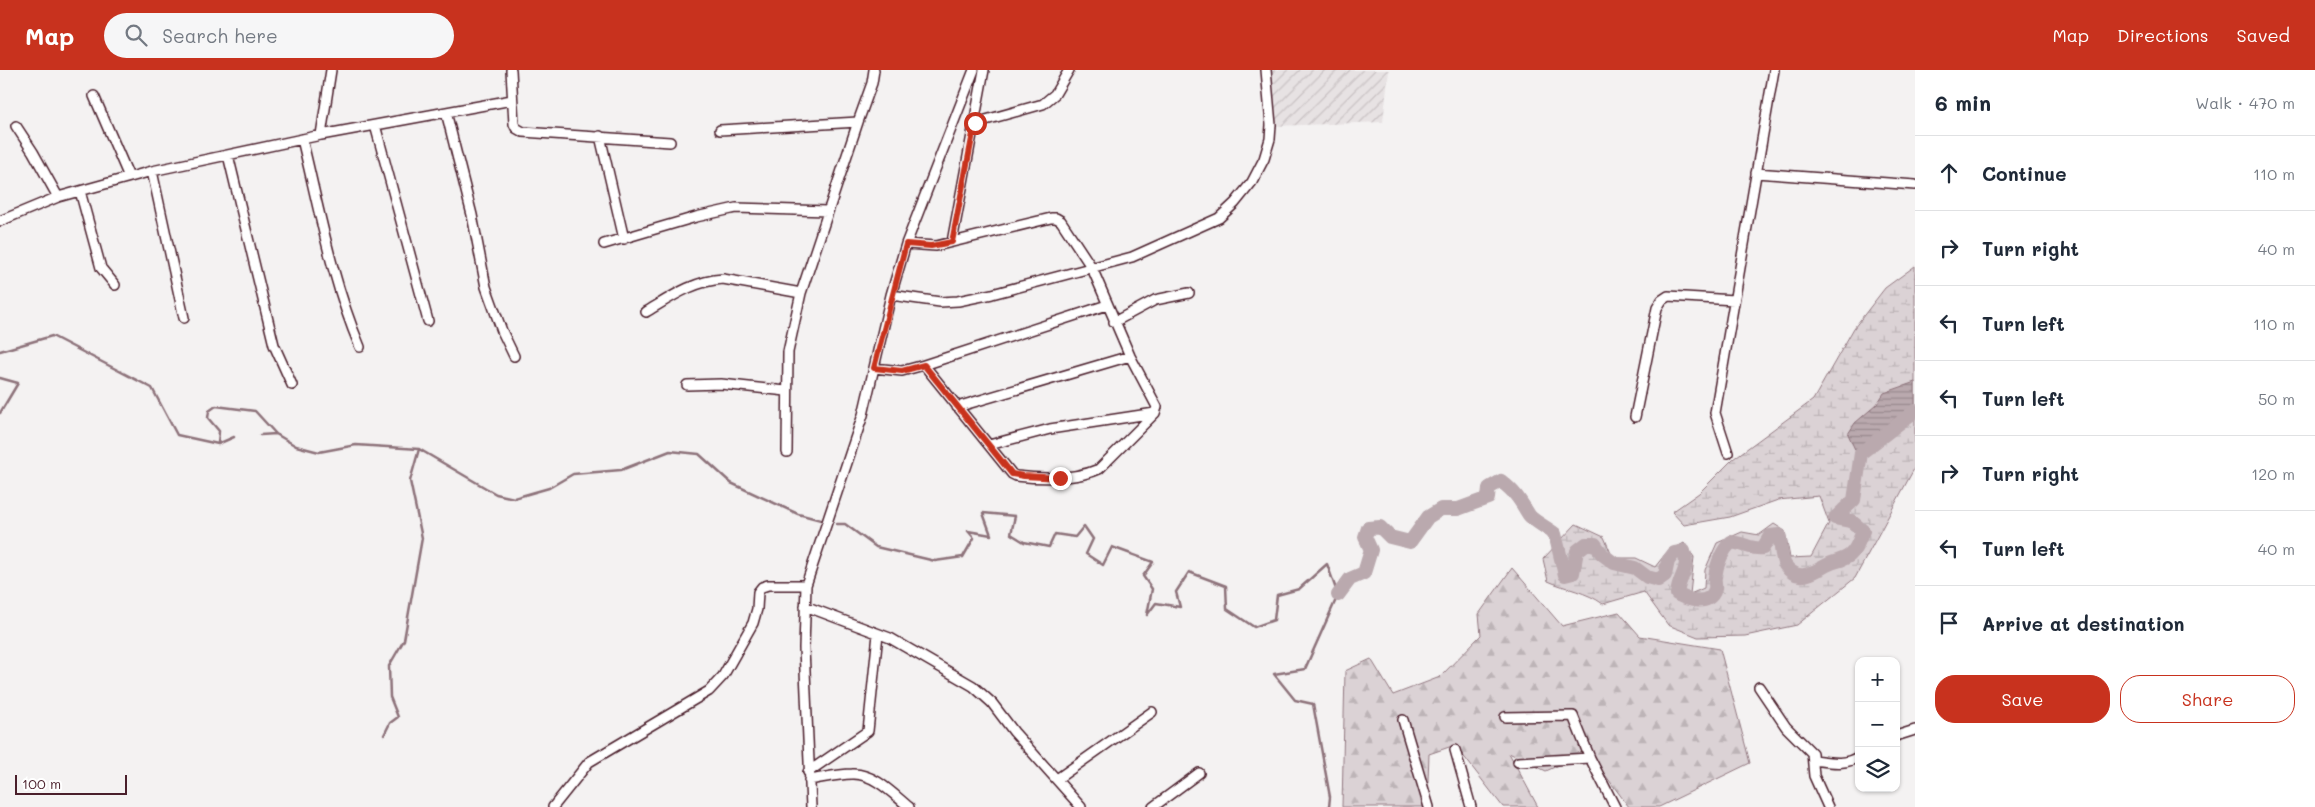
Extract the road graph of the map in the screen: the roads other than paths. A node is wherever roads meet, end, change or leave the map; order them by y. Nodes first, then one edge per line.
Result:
1 (331, 70) edge
2 (511, 70) edge
3 (874, 70) edge
4 (974, 70) edge
5 (984, 70) edge
6 (1069, 70) edge
7 (1266, 70) edge
8 (1774, 70) edge
9 (94, 96) dead end
10 (512, 100) junction
11 (446, 112) junction
12 (858, 122) junction
13 (975, 123) junction
14 (375, 125) junction
15 (16, 126) dead end
16 (720, 130) dead end
17 (322, 135) junction
18 (600, 136) junction
19 (302, 139) junction
20 (670, 142) dead end
21 (228, 155) junction
22 (152, 171) junction
23 (1756, 173) junction
24 (129, 177) junction
25 (1915, 185) edge
26 (80, 191) junction
27 (58, 197) junction
28 (827, 211) junction
29 (0, 222) edge
30 (624, 238) junction
31 (952, 242) junction
32 (604, 244) dead end
33 (906, 244) junction
34 (1092, 268) junction
35 (115, 285) dead end
36 (802, 293) junction
37 (1189, 293) dead end
38 (891, 295) junction
39 (1734, 300) junction
40 (1107, 305) junction
41 (646, 312) dead end
42 (184, 318) dead end
43 (428, 321) dead end
44 (1114, 322) junction
45 (360, 347) dead end
46 (514, 356) dead end
47 (1130, 356) junction
48 (924, 365) junction
49 (874, 368) junction
50 (687, 384) dead end
51 (292, 385) dead end
52 (786, 391) junction
53 (957, 407) junction
54 (1155, 413) junction
55 (1635, 417) dead end
56 (989, 445) junction
57 (787, 452) dead end
58 (1728, 453) dead end
59 (806, 585) junction
60 (805, 606) junction
61 (878, 634) junction
62 (1759, 687) dead end
63 (1152, 712) dead end
64 (1505, 717) dead end
65 (1403, 720) dead end
66 (1915, 730) edge
67 (1900, 735) edge
68 (1455, 750) dead end
69 (1590, 758) junction
70 (1855, 758) edge
71 (1813, 760) junction
72 (1518, 762) dead end
73 (1199, 773) dead end
74 (809, 776) junction
75 (1057, 779) junction
76 (553, 807) edge
77 (811, 807) edge
78 (909, 807) edge
79 (1081, 807) edge
80 (1153, 807) edge
81 (1429, 807) edge
82 (1472, 807) edge
83 (1615, 807) edge
84 (1828, 807) edge

1 - 17 street
2 - 10 street
3 - 12 street
4 - 33 street
5 - 13 street
6 - 13 street
7 - 34 street
8 - 23 street
9 - 24 street
10 - 11 street
10 - 18 street
11 - 14 street
11 - 46 street
12 - 16 street
12 - 28 street
13 - 31 street
14 - 17 street
14 - 43 street
15 - 27 street
17 - 19 street
18 - 20 street
18 - 30 street
19 - 21 street
19 - 45 street
21 - 22 street
21 - 51 street
22 - 24 street
22 - 42 street
23 - 25 street
23 - 39 street
24 - 26 street
26 - 27 street
26 - 35 street
27 - 29 street
28 - 30 street
28 - 36 street
30 - 32 street
31 - 33 street
31 - 34 street
33 - 38 street
34 - 38 street
34 - 40 street
36 - 41 street
36 - 52 street
37 - 44 street
38 - 49 street
39 - 55 street
39 - 58 street
40 - 44 street
40 - 48 street
44 - 47 street
47 - 53 street
47 - 54 street
48 - 49 street
48 - 53 street
49 - 59 street
50 - 52 street
52 - 57 street
53 - 56 street
54 - 56 street
54 - 56 street
59 - 60 street
59 - 76 street
60 - 61 street
60 - 74 street
61 - 74 street
61 - 75 street
62 - 71 street
63 - 75 street
64 - 69 street
65 - 81 street
66 - 67 street
68 - 82 street
69 - 72 street
69 - 83 street
70 - 71 street
71 - 84 street
73 - 80 street
74 - 77 street
74 - 78 street
75 - 79 street

